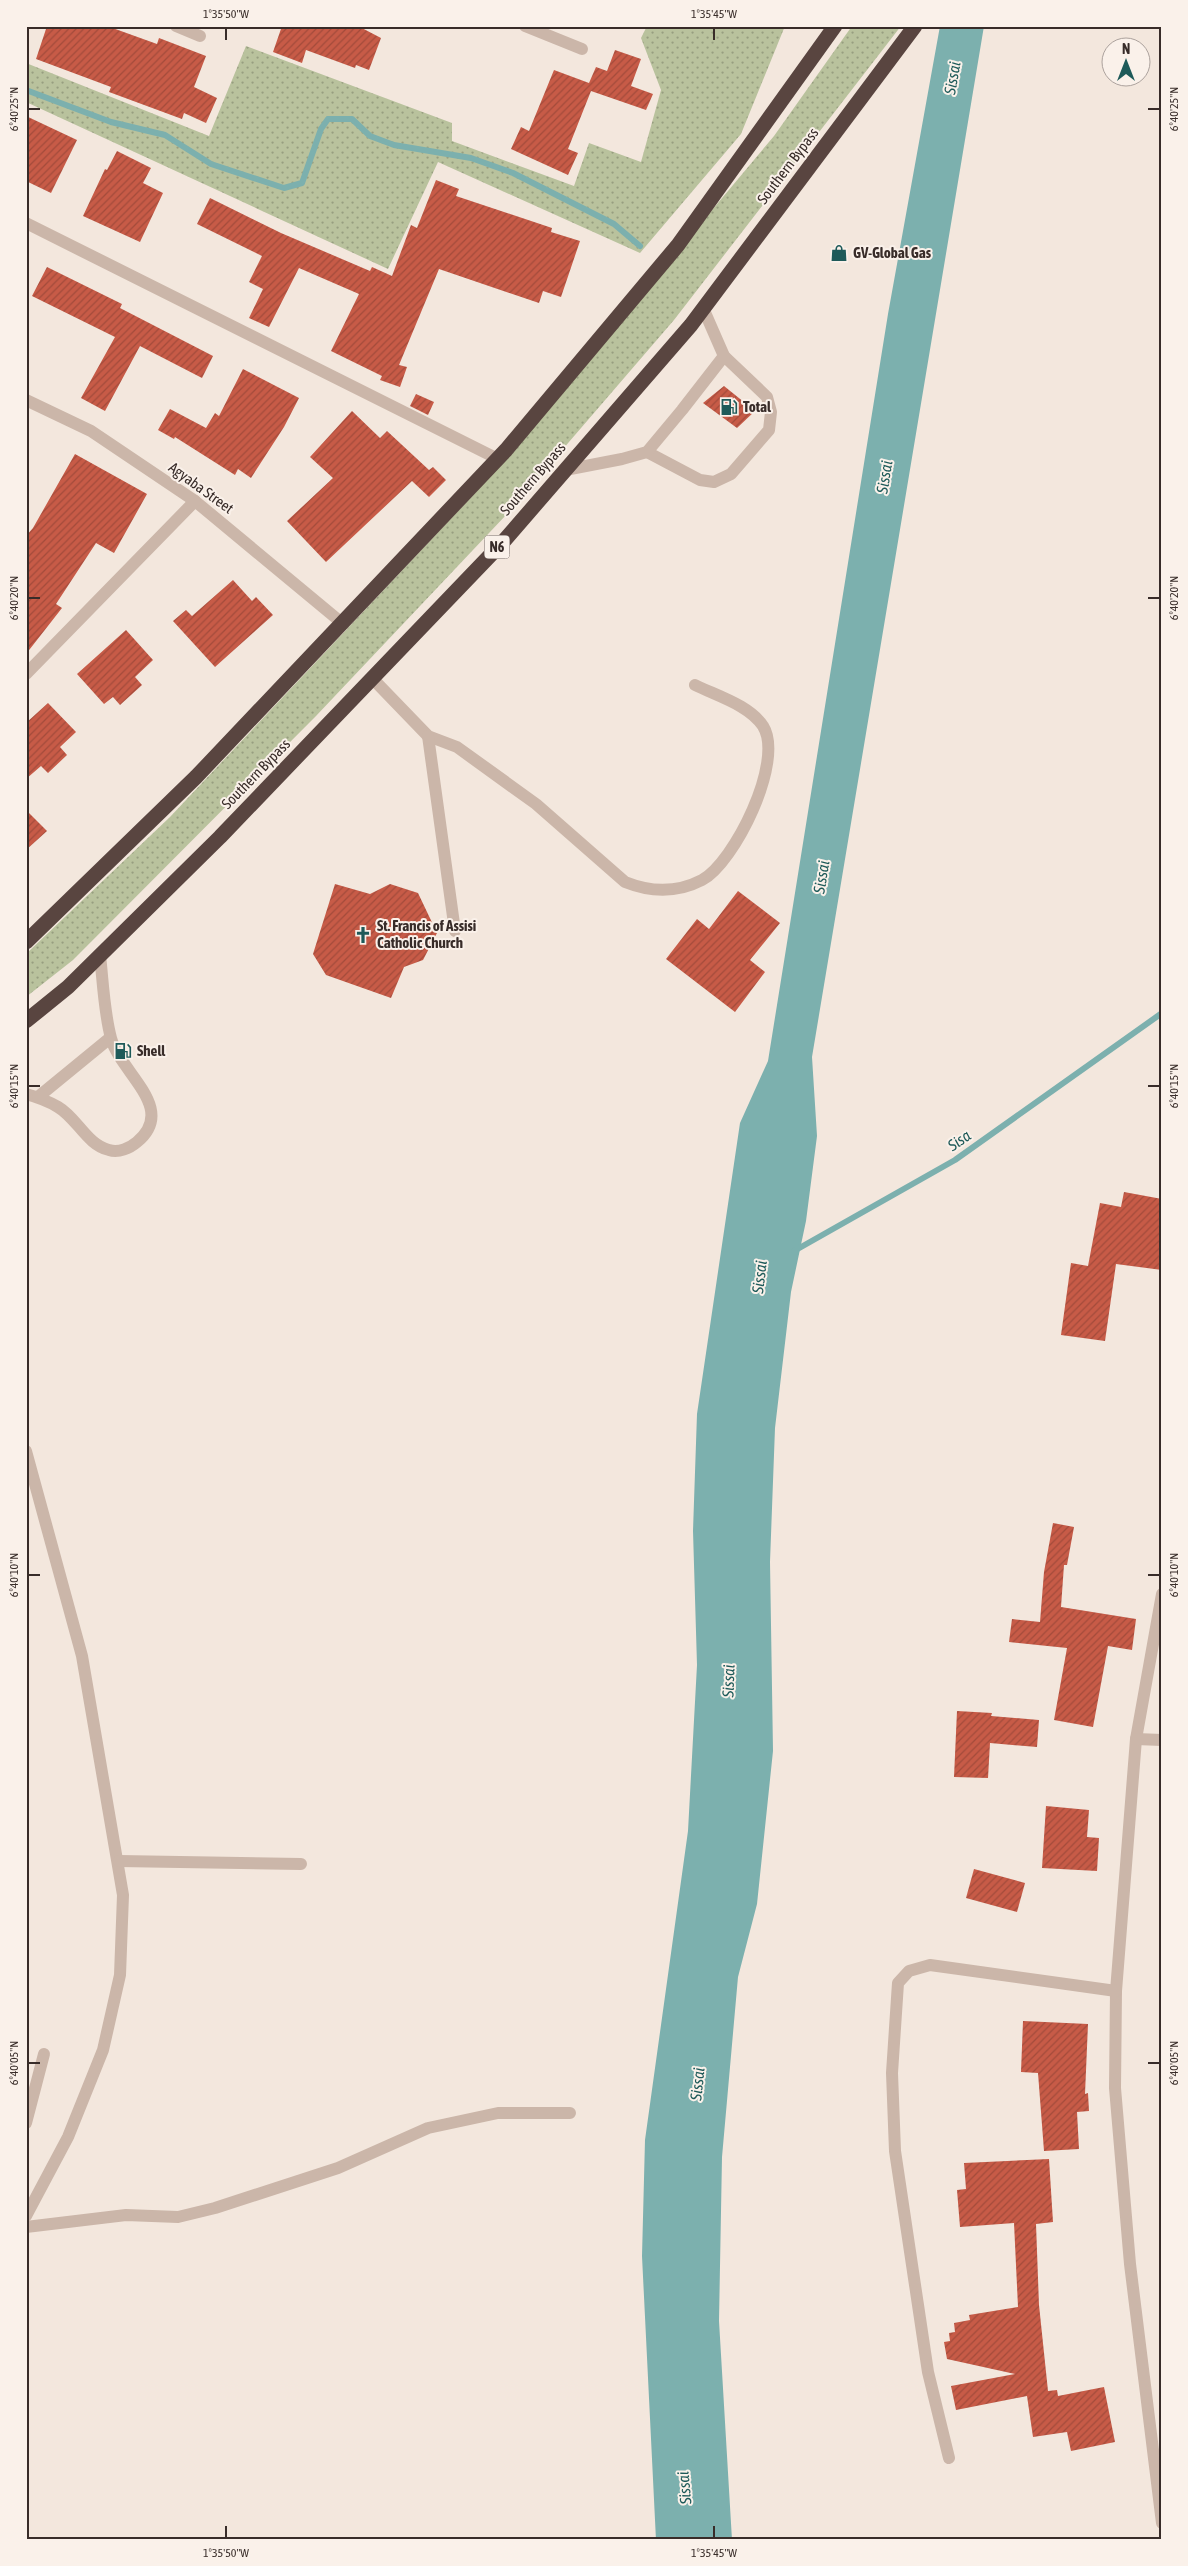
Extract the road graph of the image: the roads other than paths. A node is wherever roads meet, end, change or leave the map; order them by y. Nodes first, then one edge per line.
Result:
1 (176, 26) edge
2 (525, 26) edge
3 (835, 26) edge
4 (915, 26) edge
5 (200, 36) dead end
6 (582, 49) dead end
7 (26, 223) edge
8 (703, 308) junction
9 (724, 356) junction
10 (26, 400) edge
11 (647, 452) junction
12 (498, 459) junction
13 (565, 470) junction
14 (195, 502) junction
15 (342, 623) junction
16 (26, 674) edge
17 (372, 678) junction
18 (695, 685) dead end
19 (428, 736) junction
20 (455, 931) dead end
21 (26, 942) edge
22 (100, 955) junction
23 (26, 1021) edge
24 (110, 1038) junction
25 (32, 1095) edge
26 (26, 1452) edge
27 (1162, 1594) edge
28 (1136, 1739) junction
29 (1162, 1740) edge
30 (119, 1861) junction
31 (301, 1864) dead end
32 (1116, 1991) junction
33 (44, 2054) dead end
34 (570, 2113) dead end
35 (26, 2123) edge
36 (26, 2216) edge
37 (26, 2227) edge
38 (949, 2458) dead end
39 (1162, 2524) edge

1 - 5 street
2 - 6 street
3 - 12 highway
4 - 8 highway, Southern Bypass / N6
7 - 12 street
8 - 9 street
8 - 13 highway, Southern Bypass / N6
9 - 11 street
9 - 11 street
10 - 14 street, Agyaba Street
11 - 13 street
12 - 15 highway
13 - 17 highway, Southern Bypass / N6
14 - 15 street, Agyaba Street
14 - 16 street
15 - 21 highway
17 - 19 street
17 - 22 highway, Southern Bypass / N6
18 - 19 street
19 - 20 street
22 - 23 highway, Southern Bypass / N6
22 - 24 street
24 - 25 street
24 - 25 street
26 - 30 street
27 - 28 street
28 - 29 street
28 - 32 street
30 - 31 street
30 - 36 street
32 - 38 street
32 - 39 street
33 - 35 street
34 - 37 street

